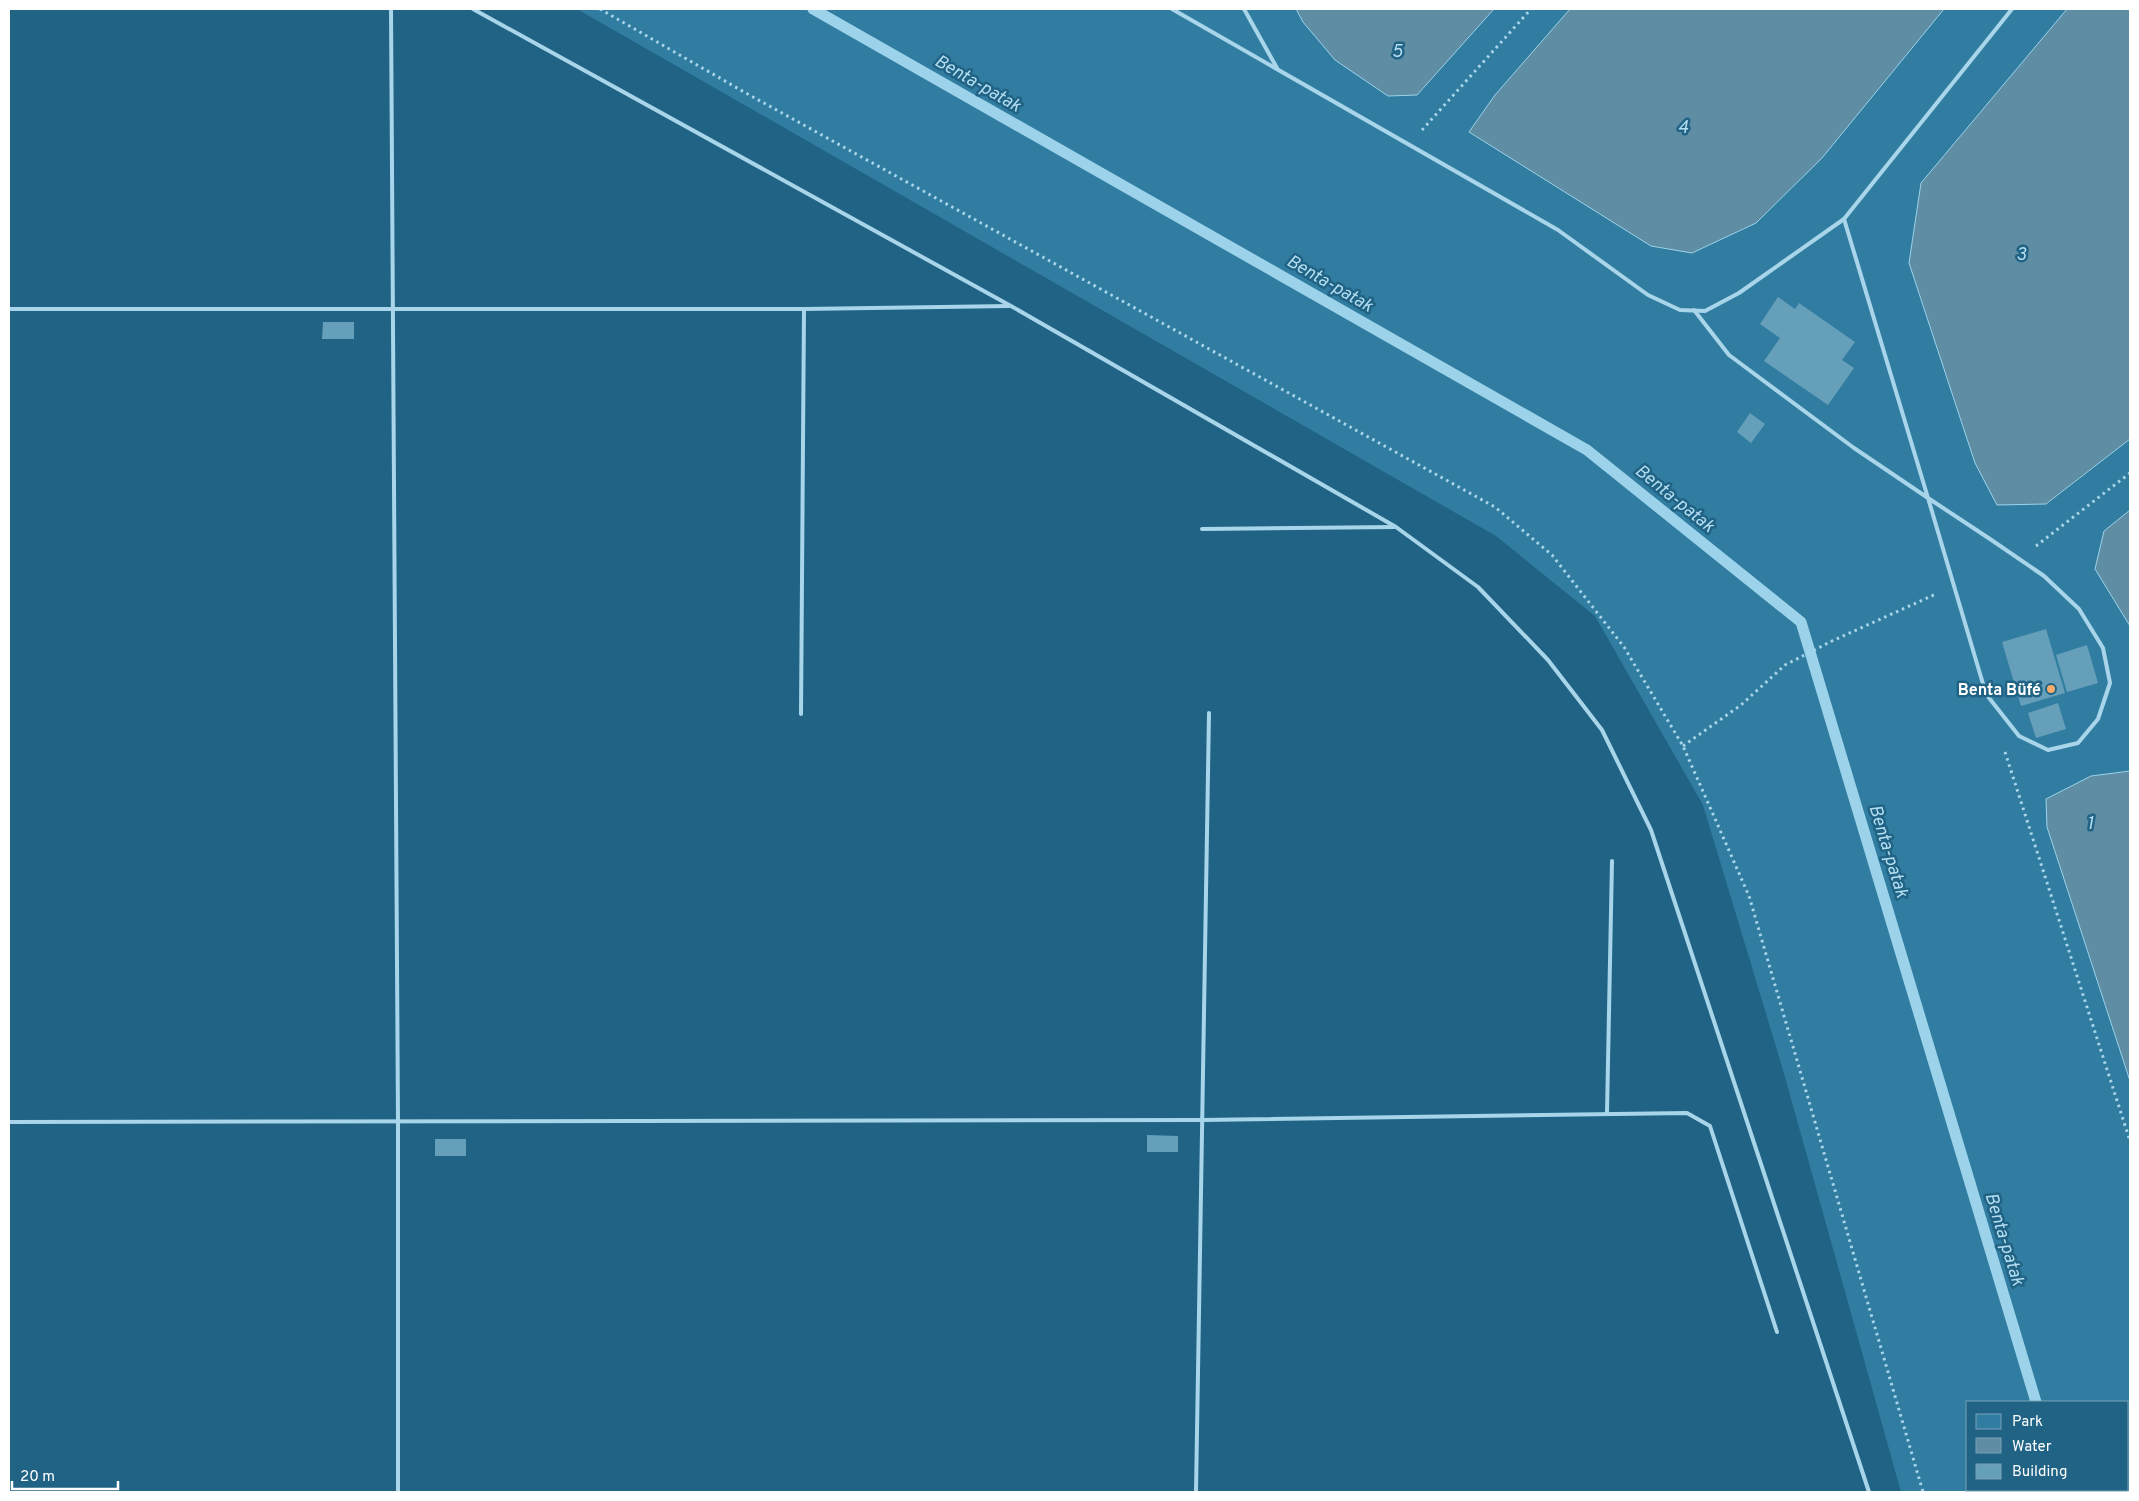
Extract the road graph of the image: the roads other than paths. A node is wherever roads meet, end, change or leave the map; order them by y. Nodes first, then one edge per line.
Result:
1 (391, 9) edge
2 (473, 9) edge
3 (1172, 9) edge
4 (1244, 9) edge
5 (2012, 9) edge
6 (1278, 70) junction
7 (1844, 219) junction
8 (1012, 306) junction
9 (804, 308) junction
10 (9, 309) edge
11 (393, 309) junction
12 (1694, 310) junction
13 (1928, 498) junction
14 (1396, 527) junction
15 (1202, 528) dead end
16 (801, 714) dead end
17 (1209, 714) dead end
18 (1612, 861) dead end
19 (1607, 1112) junction
20 (1202, 1120) junction
21 (398, 1121) junction
22 (9, 1122) edge
23 (1777, 1332) dead end
24 (398, 1492) edge
25 (1196, 1492) edge
26 (1869, 1492) edge

1 - 11 lane
2 - 8 lane
3 - 6 lane
4 - 6 lane
5 - 7 lane
6 - 12 lane
7 - 12 lane
7 - 13 lane
8 - 9 lane
8 - 14 lane
9 - 11 lane
9 - 16 lane
10 - 11 lane
11 - 21 lane
12 - 13 lane
13 - 13 lane
14 - 15 lane
14 - 26 lane
17 - 20 lane
18 - 19 lane
19 - 20 lane
19 - 23 lane
20 - 21 lane
20 - 25 lane
21 - 22 lane
21 - 24 lane

